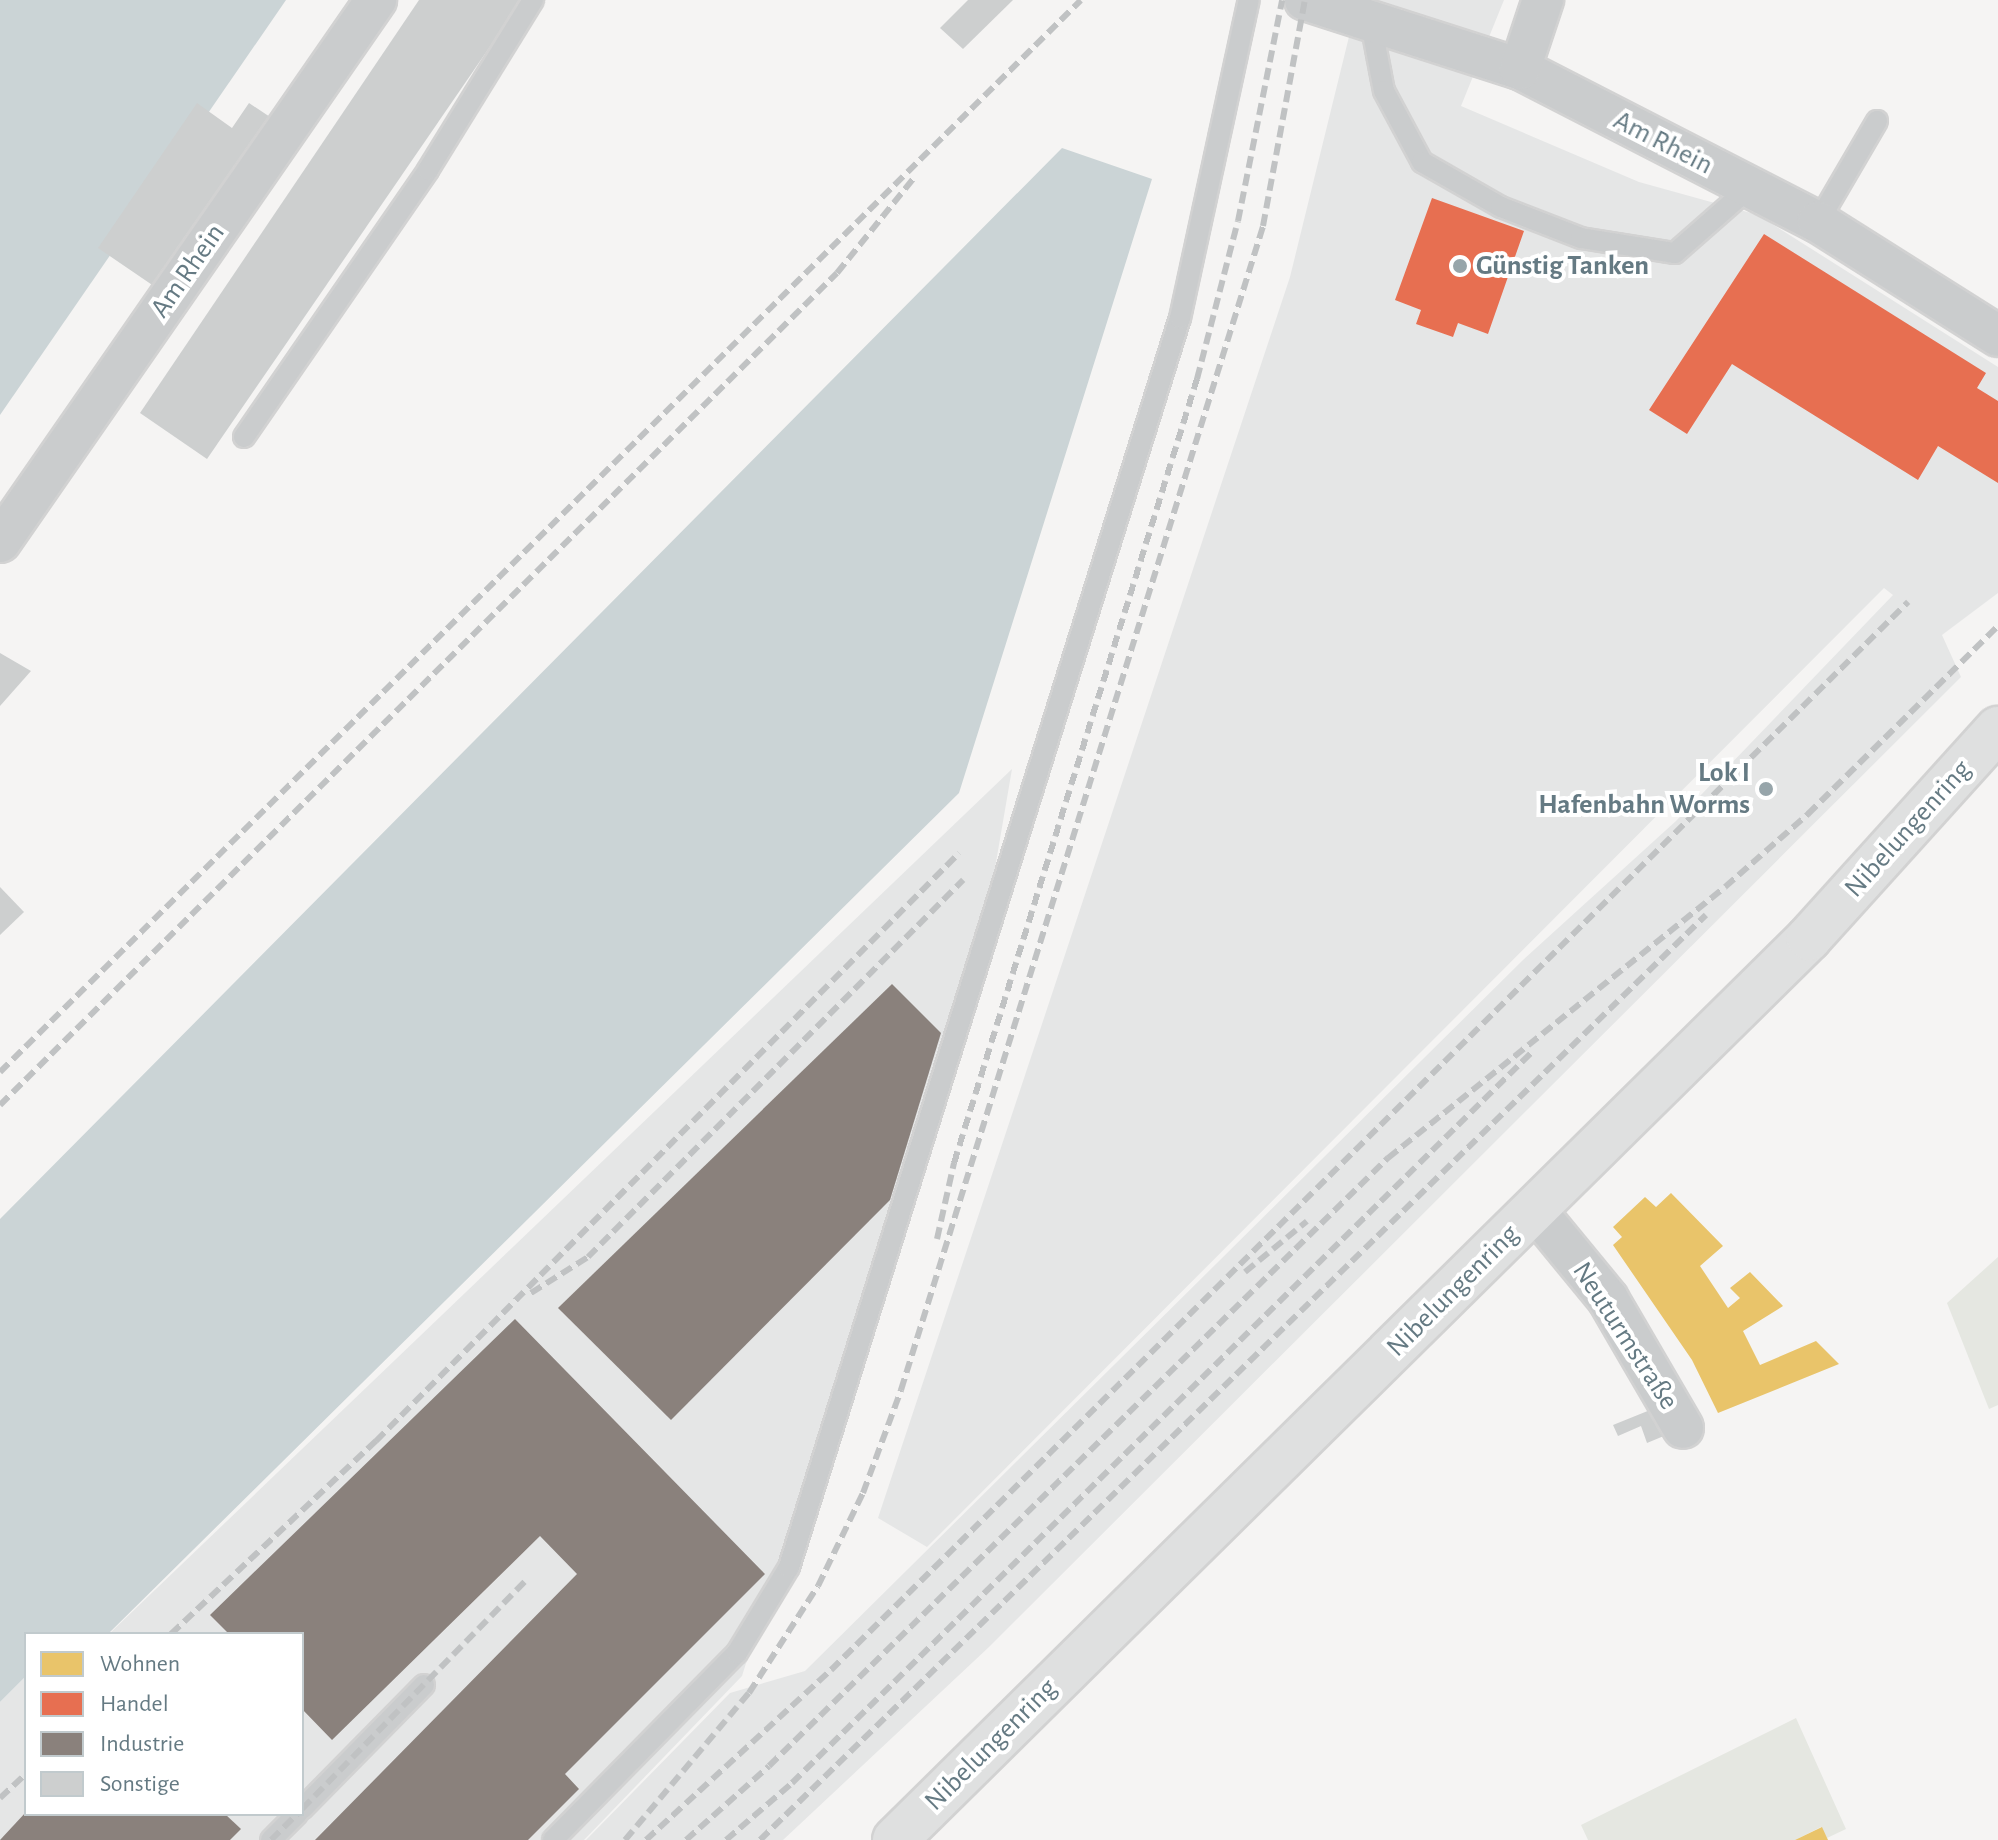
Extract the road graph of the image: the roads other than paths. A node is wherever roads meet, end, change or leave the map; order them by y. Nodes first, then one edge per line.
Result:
1 (376, 0) edge
2 (533, 0) edge
3 (1249, 0) edge
4 (1305, 0) edge
5 (1543, 0) edge
6 (1371, 23) junction
7 (1520, 69) junction
8 (1877, 121) dead end
9 (1750, 187) junction
10 (1818, 222) junction
11 (1998, 336) edge
12 (244, 437) dead end
13 (0, 542) edge
14 (1998, 729) edge
15 (1535, 1210) junction
16 (1683, 1428) dead end
17 (424, 1685) dead end
18 (304, 1807) edge
19 (295, 1816) edge
20 (276, 1838) edge
21 (553, 1840) edge
22 (895, 1840) edge

1 - 13 street, Am Rhein
2 - 12 lane
3 - 21 lane
4 - 6 street, Am Rhein
5 - 7 street
6 - 7 street, Am Rhein
6 - 9 lane
7 - 9 street, Am Rhein
8 - 10 lane
9 - 10 street, Am Rhein
10 - 11 street, Am Rhein
14 - 15 main road, Nibelungenring
15 - 16 street, Neuturmstraße
15 - 22 main road, Nibelungenring
17 - 18 lane
19 - 20 lane

